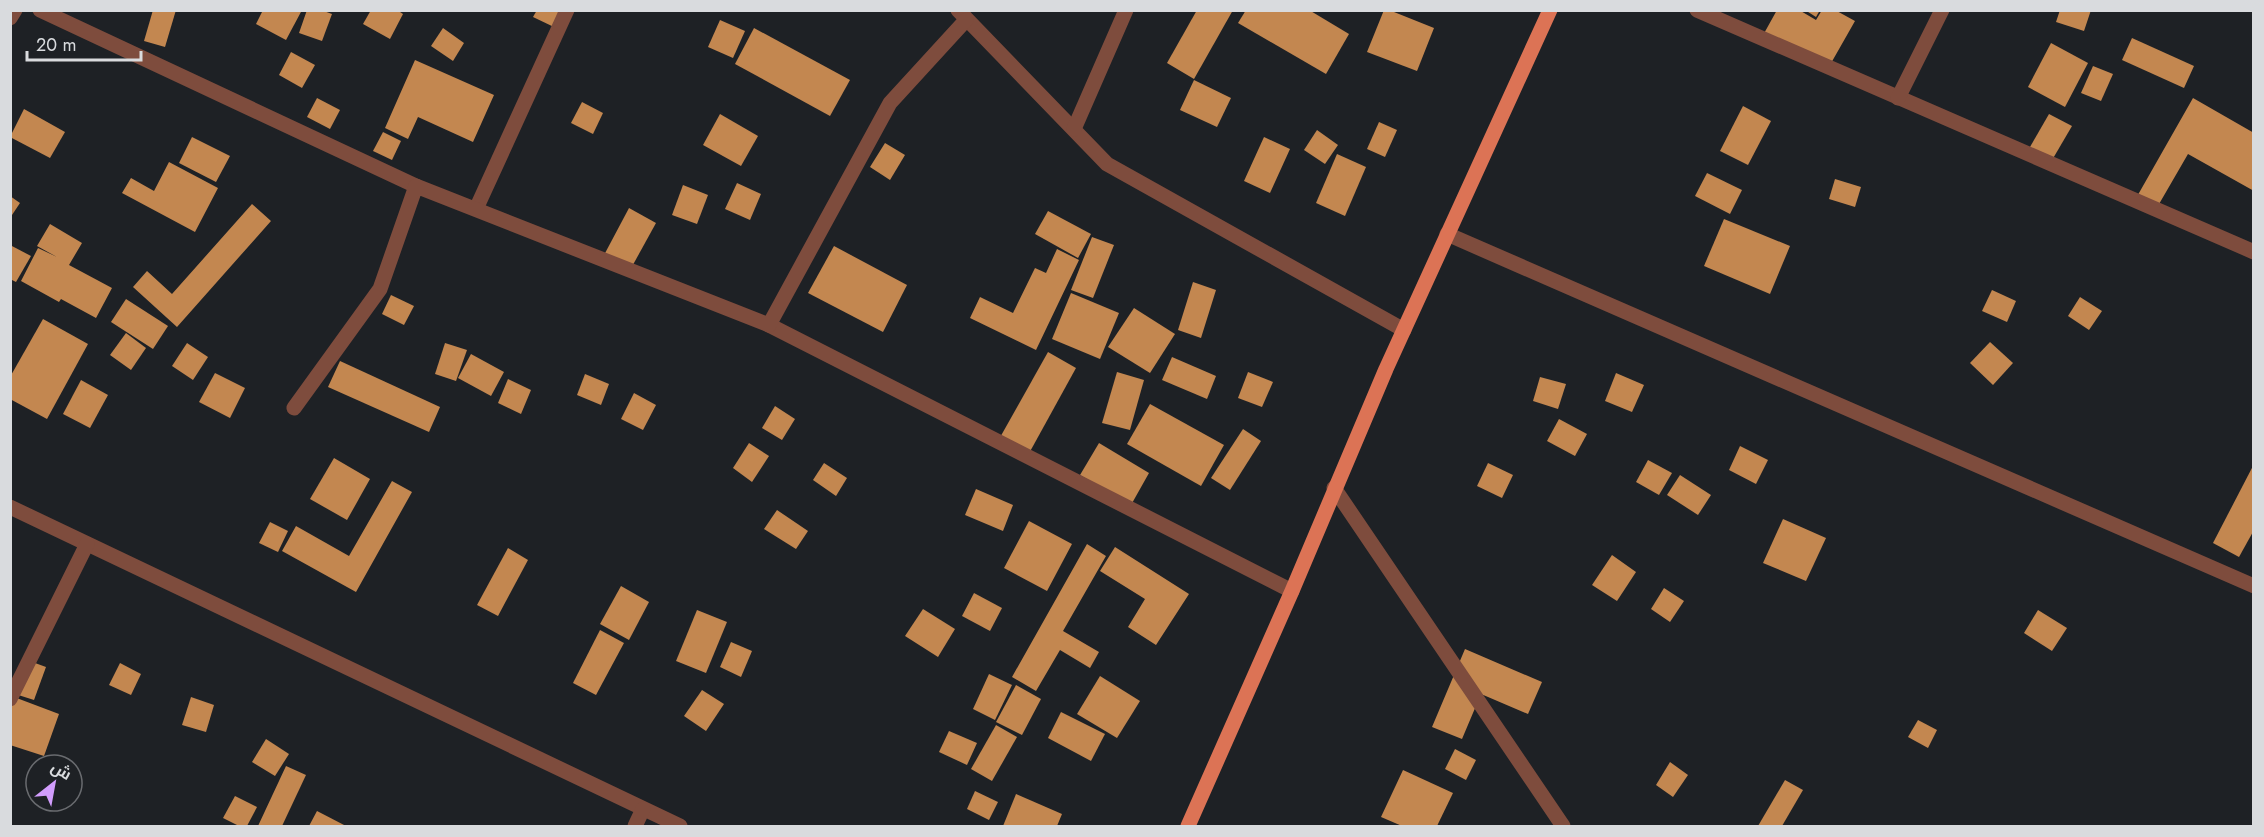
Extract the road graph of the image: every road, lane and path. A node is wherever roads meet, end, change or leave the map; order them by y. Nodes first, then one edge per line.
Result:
1 (15, 10) edge
2 (40, 10) edge
3 (567, 10) edge
4 (1126, 10) edge
5 (1550, 10) edge
6 (1697, 10) edge
7 (1941, 10) edge
8 (962, 15) edge
9 (10, 18) edge
10 (1898, 98) junction
11 (1074, 129) junction
12 (416, 186) junction
13 (476, 209) junction
14 (1448, 234) junction
15 (2253, 252) edge
16 (769, 325) junction
17 (1404, 330) junction
18 (294, 408) dead end
19 (1334, 488) junction
20 (10, 507) edge
21 (87, 544) junction
22 (2253, 586) edge
23 (1292, 591) junction
24 (10, 699) edge
25 (643, 809) junction
26 (635, 826) edge
27 (680, 826) edge
28 (1188, 826) edge
29 (1563, 826) edge

1 - 9 street
2 - 12 street
3 - 13 street
4 - 11 street
5 - 14 main road
6 - 10 street
7 - 10 street
8 - 11 street
8 - 16 street
10 - 15 street
11 - 17 street
12 - 13 street
12 - 18 street
13 - 16 street
14 - 17 main road
14 - 22 street
16 - 23 street
17 - 19 main road
19 - 23 main road
19 - 29 street
20 - 21 street
21 - 24 street
21 - 25 street
23 - 28 main road
25 - 26 street
25 - 27 street

